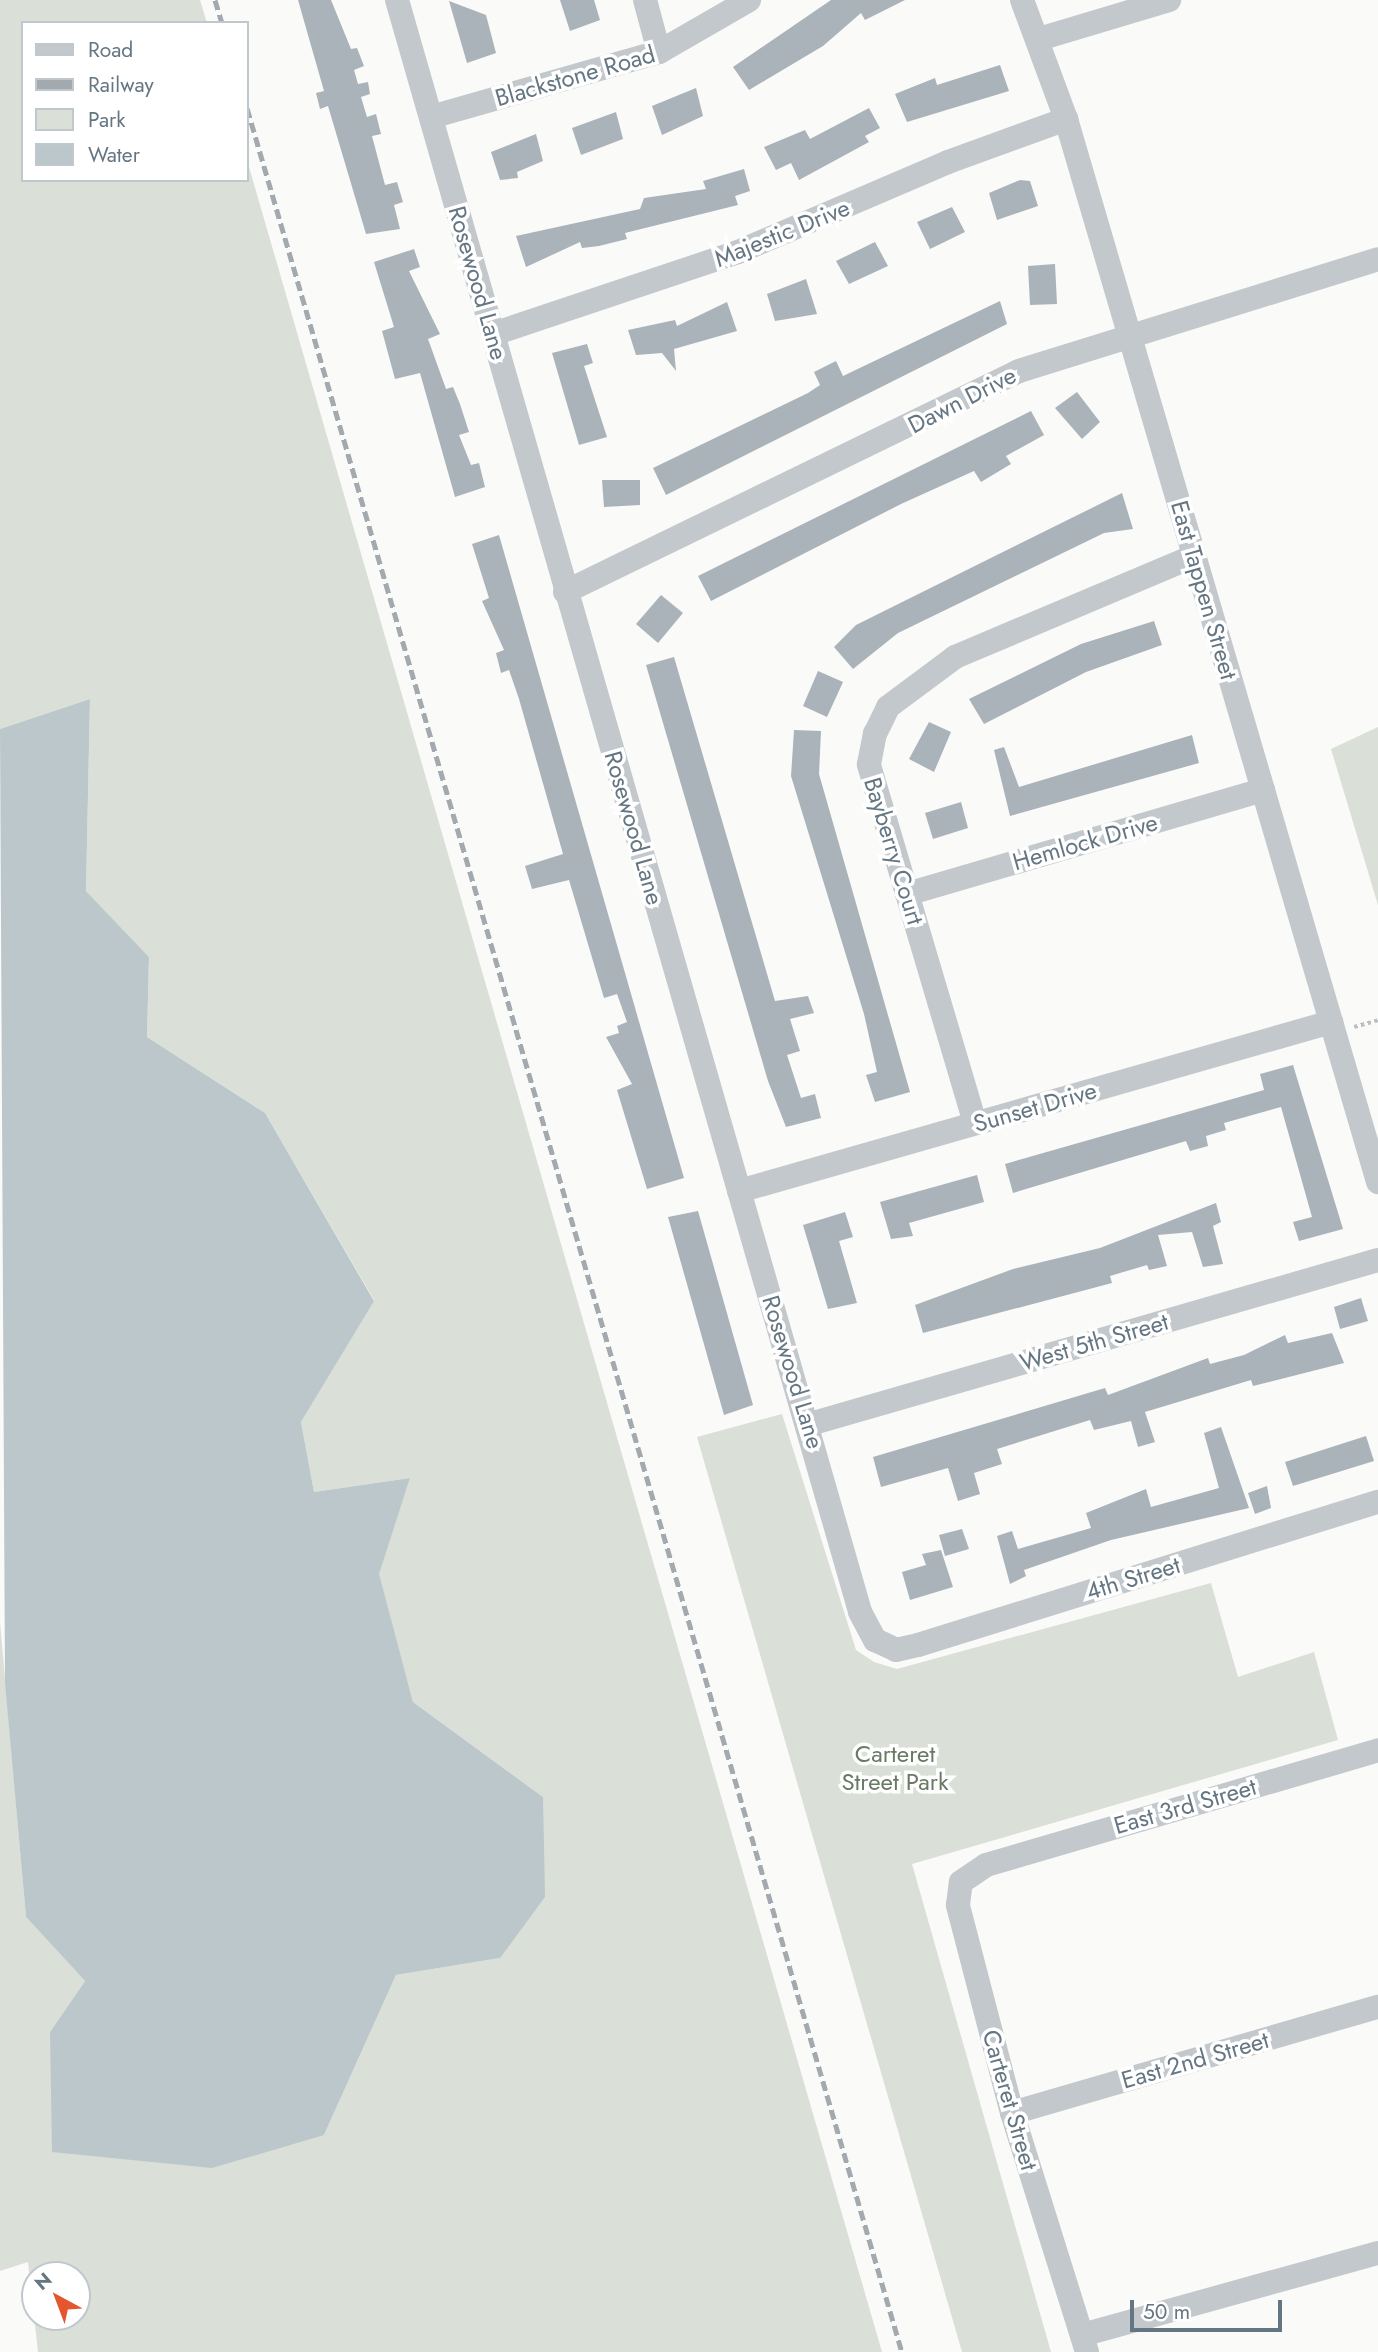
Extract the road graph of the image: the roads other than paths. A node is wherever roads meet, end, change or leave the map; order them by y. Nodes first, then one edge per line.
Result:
1 (397, 0) edge
2 (645, 0) edge
3 (749, 0) edge
4 (1022, 0) edge
5 (1169, 0) edge
6 (1039, 39) junction
7 (659, 52) junction
8 (431, 117) junction
9 (1066, 120) junction
10 (1378, 259) edge
11 (493, 334) junction
12 (1129, 335) junction
13 (1194, 556) junction
14 (565, 592) junction
15 (1263, 790) junction
16 (907, 894) junction
17 (1342, 1025) junction
18 (975, 1124) junction
19 (1378, 1182) edge
20 (739, 1191) junction
21 (1378, 1260) edge
22 (810, 1424) junction
23 (1378, 1502) edge
24 (887, 1646) joint
25 (1378, 1750) edge
26 (993, 1863) joint
27 (1378, 2007) edge
28 (1012, 2113) junction
29 (1378, 2253) edge
30 (1084, 2343) edge

1 - 8 street, Rosewood Lane
2 - 7 street
3 - 7 street, Blackstone Road
4 - 6 street, East Tappen Street
5 - 6 street
6 - 9 street, East Tappen Street
7 - 8 street, Blackstone Road
8 - 11 street, Rosewood Lane
9 - 11 street, Majestic Drive
9 - 12 street, East Tappen Street
10 - 12 street, Dawn Drive
11 - 14 street, Rosewood Lane
12 - 13 street, East Tappen Street
12 - 14 street, Dawn Drive
13 - 15 street, East Tappen Street
13 - 16 street, Bayberry Court
14 - 20 street, Rosewood Lane
15 - 16 street, Hemlock Drive
15 - 17 street, East Tappen Street
16 - 18 street, Bayberry Court
17 - 18 street, Sunset Drive
17 - 19 street, East Tappen Street
18 - 20 street, Sunset Drive
20 - 22 street, Rosewood Lane
21 - 22 street, West 5th Street
22 - 24 street, Rosewood Lane
23 - 24 street, 4th Street
25 - 26 street, East 3rd Street
26 - 28 street, Carteret Street
27 - 28 street, East 2nd Street
28 - 30 street, Carteret Street
29 - 30 street

